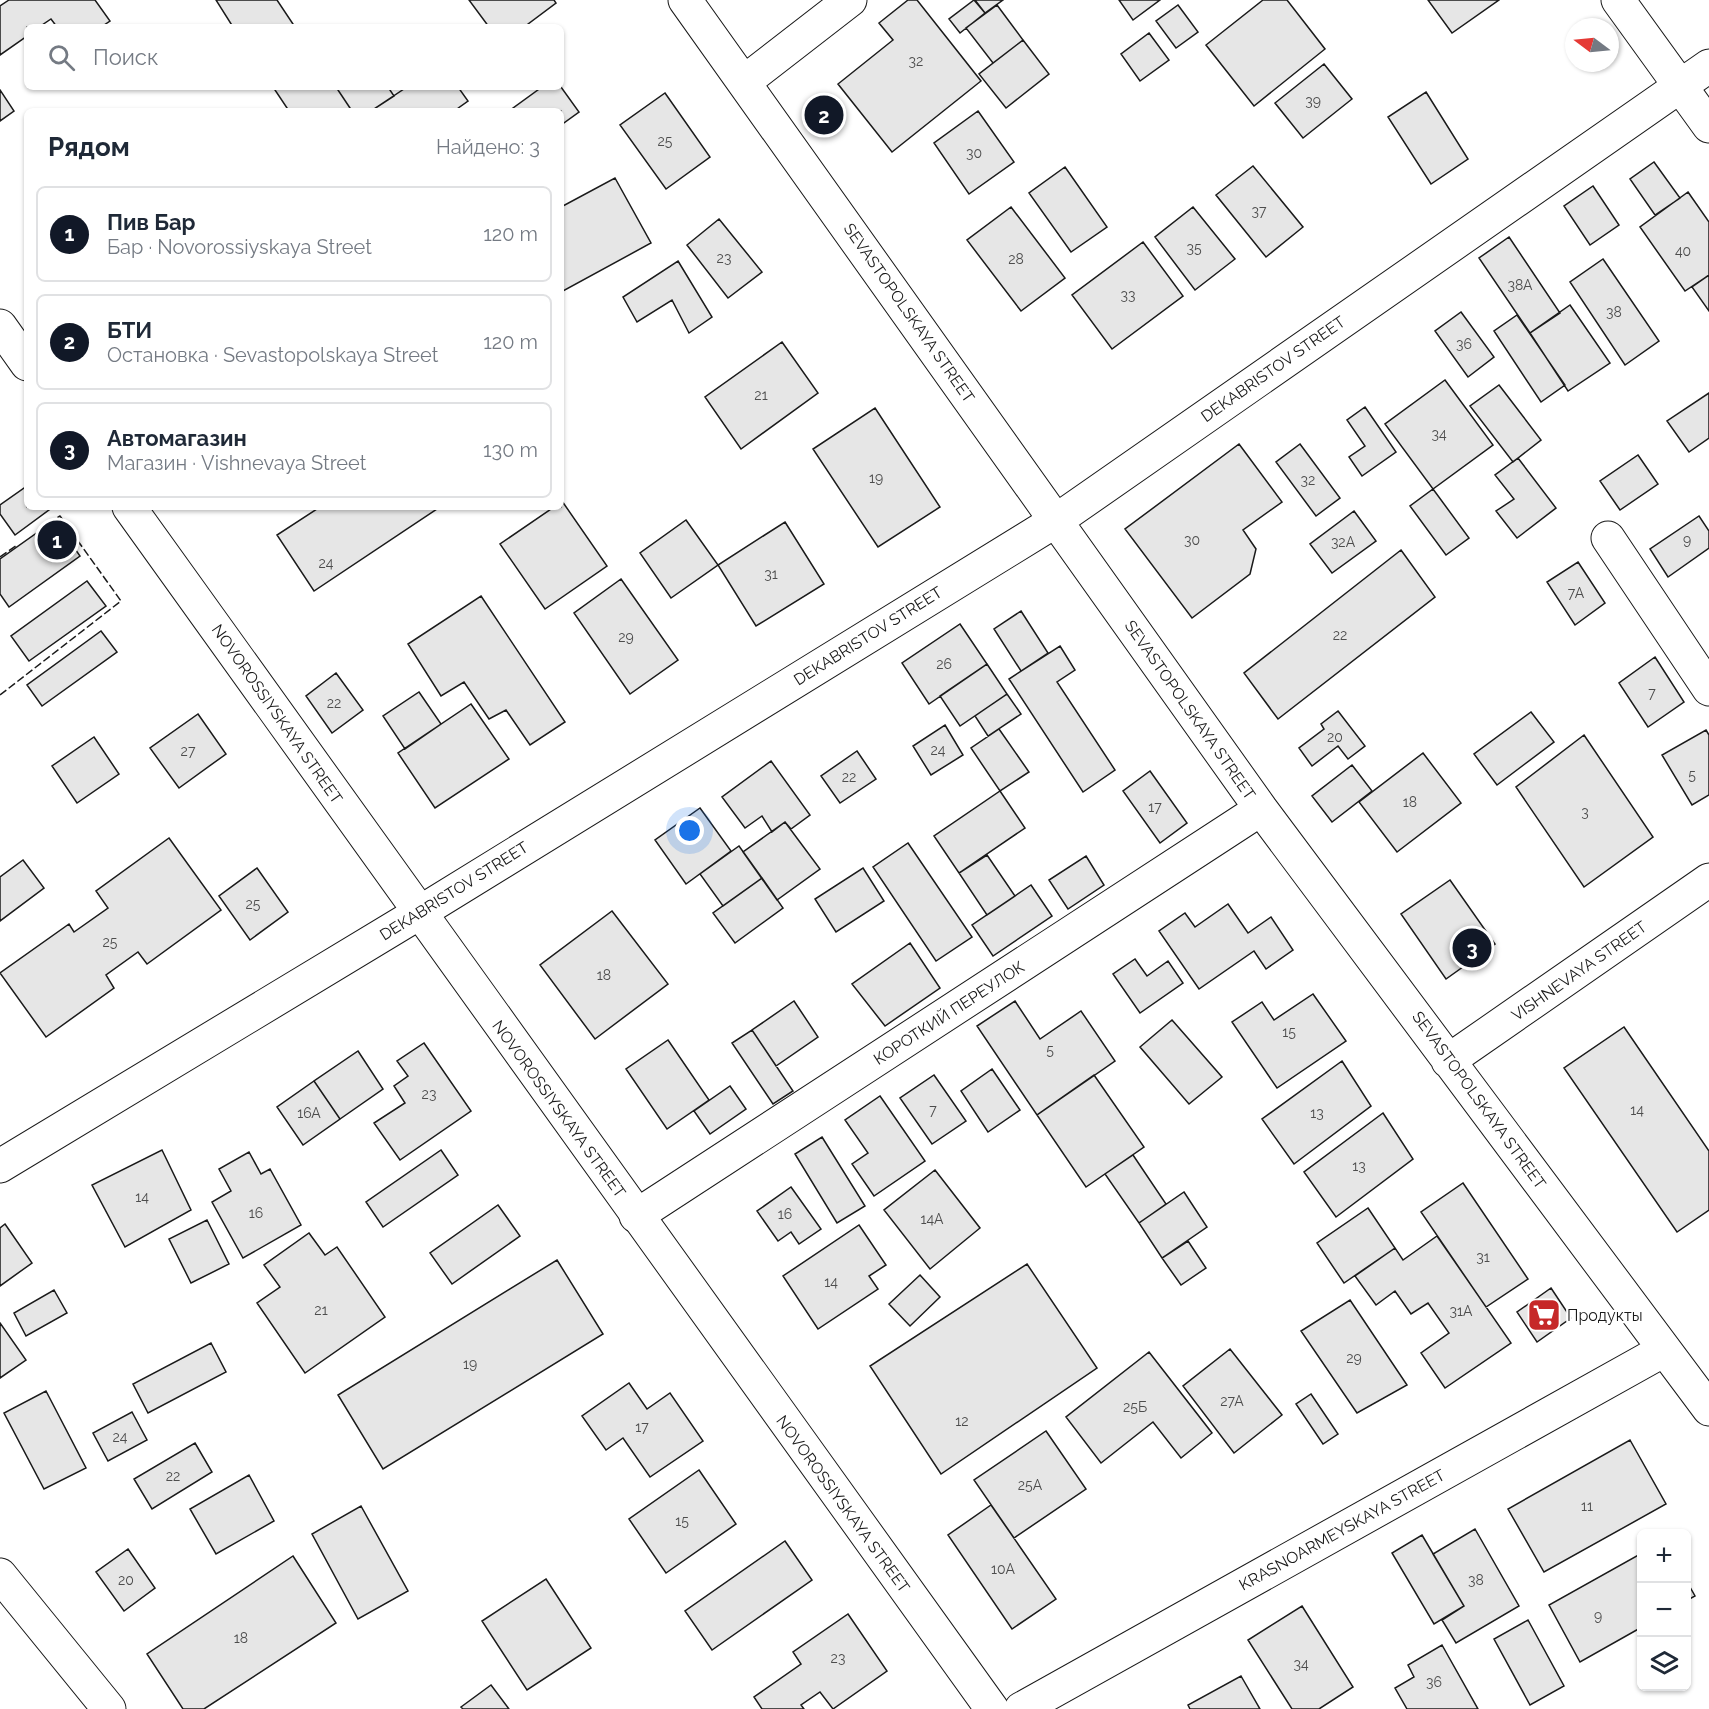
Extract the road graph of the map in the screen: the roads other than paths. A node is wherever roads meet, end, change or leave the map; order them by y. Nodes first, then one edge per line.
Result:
1 (685, 0) edge
2 (850, 0) edge
3 (1618, 0) edge
4 (1709, 66) edge
5 (744, 82) junction
6 (1679, 87) junction
7 (1709, 126) edge
8 (0, 326) edge
9 (24, 360) edge
10 (131, 510) edge
11 (1057, 520) junction
12 (1608, 538) dead end
13 (1709, 690) edge
14 (1261, 809) junction
15 (1709, 880) edge
16 (419, 913) junction
17 (1448, 1061) junction
18 (0, 1166) edge
19 (636, 1216) junction
20 (1664, 1350) junction
21 (1709, 1408) edge
22 (0, 1575) edge
23 (109, 1709) edge
24 (992, 1709) edge
25 (1021, 1709) edge

1 - 5 street, SEVASTOPOLSKAYA STREET
2 - 5 street
3 - 6 street
4 - 6 street, DEKABRISTOV STREET
5 - 11 street, SEVASTOPOLSKAYA STREET
6 - 7 street
6 - 11 street, DEKABRISTOV STREET
8 - 9 street
10 - 16 street, NOVOROSSIYSKAYA STREET
11 - 14 street, SEVASTOPOLSKAYA STREET
11 - 16 street, DEKABRISTOV STREET
12 - 13 street
14 - 17 street, SEVASTOPOLSKAYA STREET
14 - 19 street, КОРОТКИЙ ПЕРЕУЛОК
15 - 17 street, VISHNEVAYA STREET
16 - 18 street, DEKABRISTOV STREET
16 - 19 street, NOVOROSSIYSKAYA STREET
17 - 20 street, SEVASTOPOLSKAYA STREET
19 - 24 street, NOVOROSSIYSKAYA STREET
20 - 21 street, SEVASTOPOLSKAYA STREET
20 - 25 street, KRASNOARMEYSKAYA STREET
22 - 23 street

